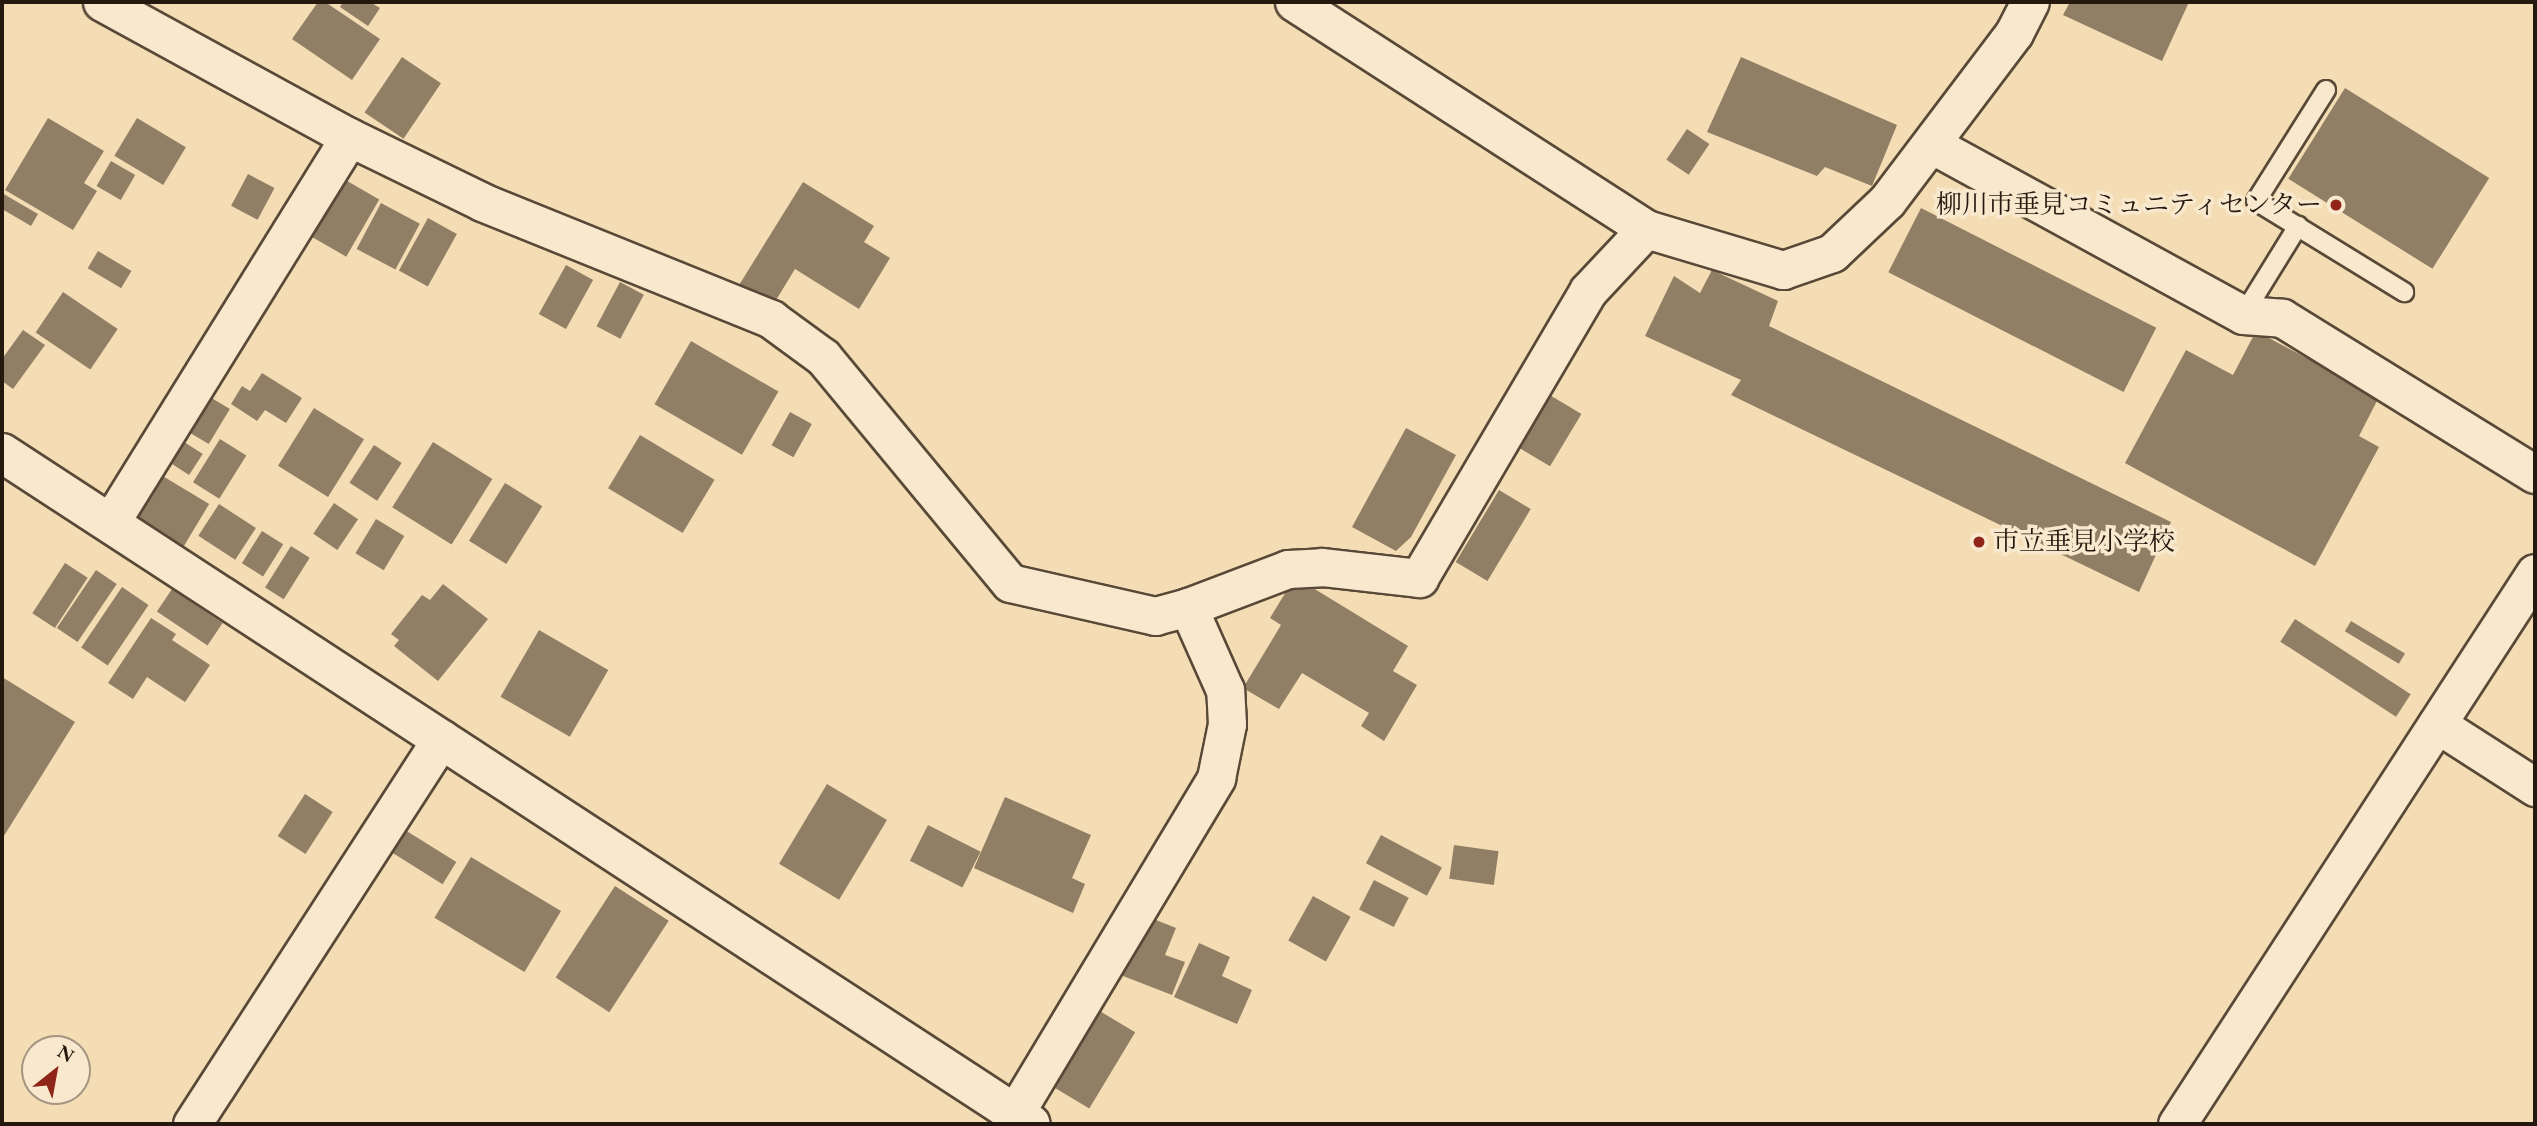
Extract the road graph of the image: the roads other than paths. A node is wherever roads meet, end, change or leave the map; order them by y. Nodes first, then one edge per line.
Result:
1 (102, 2) edge
2 (1294, 2) edge
3 (2030, 2) edge
4 (2326, 90) dead end
5 (349, 137) junction
6 (1931, 144) junction
7 (2298, 226) junction
8 (1646, 229) junction
9 (2404, 292) dead end
10 (2243, 315) junction
11 (2, 453) edge
12 (2535, 474) edge
13 (110, 523) junction
14 (2535, 573) edge
15 (1188, 607) junction
16 (2437, 724) junction
17 (441, 739) junction
18 (2535, 787) edge
19 (1023, 1119) edge
20 (192, 1124) edge
21 (2177, 1124) edge

1 - 5 street
2 - 8 street
3 - 6 street
4 - 7 lane
5 - 13 street
5 - 15 street
6 - 8 street
6 - 10 street
7 - 9 lane
7 - 10 lane
8 - 15 street
10 - 12 street
11 - 13 street
13 - 17 street
14 - 16 street
15 - 19 street
16 - 18 street
16 - 21 street
17 - 19 street
17 - 20 street

